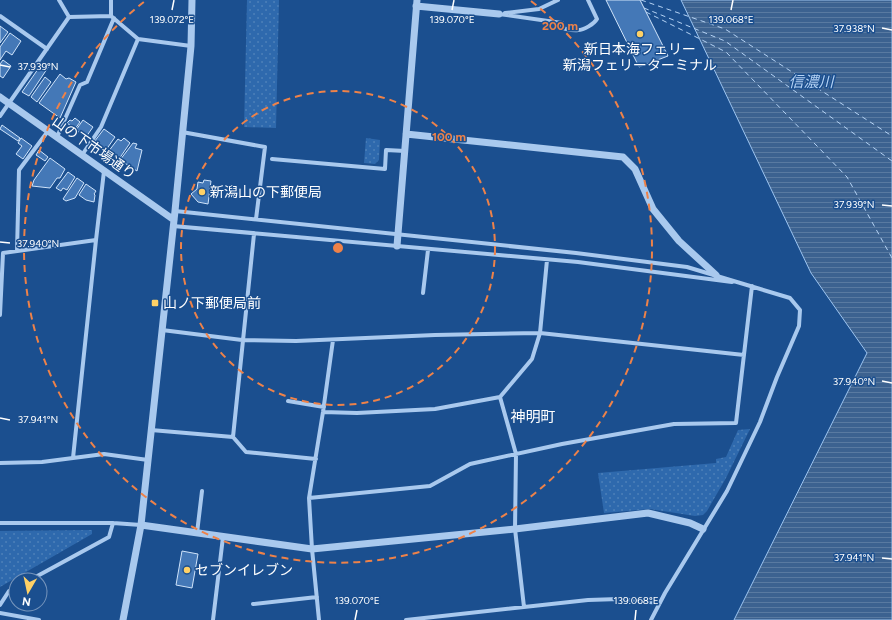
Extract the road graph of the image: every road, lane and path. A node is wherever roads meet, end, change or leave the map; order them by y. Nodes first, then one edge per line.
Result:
1 (59, 0) edge
2 (111, 0) edge
3 (192, 0) edge
4 (558, 0) edge
5 (588, 0) edge
6 (416, 3) edge
7 (499, 14) junction
8 (0, 16) edge
9 (69, 17) junction
10 (112, 17) junction
11 (138, 39) junction
12 (191, 46) junction
13 (47, 49) junction
14 (0, 96) edge
15 (9, 103) junction
16 (0, 116) edge
17 (48, 131) junction
18 (182, 132) junction
19 (406, 134) junction
20 (57, 137) junction
21 (405, 151) junction
22 (82, 155) junction
23 (272, 159) dead end
24 (104, 171) junction
25 (175, 211) junction
26 (256, 220) junction
27 (174, 223) junction
28 (254, 234) junction
29 (398, 234) junction
30 (96, 240) junction
31 (397, 246) junction
32 (428, 250) junction
33 (17, 251) junction
34 (547, 260) junction
35 (716, 275) junction
36 (745, 284) junction
37 (752, 286) junction
38 (423, 293) dead end
39 (0, 315) edge
40 (162, 330) junction
41 (540, 333) junction
42 (242, 340) junction
43 (333, 340) junction
44 (744, 355) junction
45 (500, 397) junction
46 (288, 402) dead end
47 (324, 409) junction
48 (151, 430) junction
49 (233, 437) junction
50 (516, 454) junction
51 (73, 458) junction
52 (316, 458) junction
53 (148, 460) junction
54 (0, 463) edge
55 (202, 491) dead end
56 (309, 498) junction
57 (0, 523) edge
58 (113, 523) junction
59 (141, 525) junction
60 (515, 529) junction
61 (703, 529) junction
62 (197, 533) junction
63 (223, 537) junction
64 (312, 549) junction
65 (45, 572) edge
66 (8, 593) edge
67 (317, 597) junction
68 (660, 603) junction
69 (253, 604) dead end
70 (0, 605) edge
71 (524, 607) junction
72 (0, 613) edge
73 (40, 620) edge
74 (123, 620) edge
75 (213, 620) edge
76 (319, 620) edge
77 (406, 620) edge
78 (651, 620) edge

1 - 9 street
2 - 10 street
3 - 12 street
4 - 7 street
5 - 7 street
6 - 7 street
6 - 19 street
8 - 13 street
9 - 10 street
9 - 13 street
10 - 11 street
10 - 20 street
11 - 12 street
11 - 22 street
12 - 18 street
13 - 15 street
14 - 15 street, 山の下市場通り
15 - 16 street
15 - 17 street, 山の下市場通り
17 - 20 street, 山の下市場通り
17 - 33 street
18 - 25 street
18 - 26 street
19 - 21 street
19 - 35 street
20 - 22 street, 山の下市場通り
21 - 23 street
21 - 29 street
22 - 24 street, 山の下市場通り
24 - 27 street, 山の下市場通り
24 - 30 street
25 - 26 street
25 - 27 street
26 - 29 street
27 - 28 street
27 - 40 street
28 - 31 street
28 - 42 street
29 - 31 street
29 - 35 street
30 - 33 street
30 - 51 street
31 - 32 street
32 - 34 street
32 - 38 street
33 - 39 street
34 - 36 street
34 - 41 street
35 - 36 street
36 - 37 street
37 - 44 street
37 - 61 street
40 - 42 street
40 - 48 street
41 - 43 street
41 - 44 street
41 - 45 street
42 - 43 street
42 - 49 street
43 - 47 street
44 - 50 street
45 - 47 street
45 - 50 street
46 - 47 street
47 - 52 street
48 - 49 street
48 - 53 street
49 - 52 street
50 - 56 street
50 - 60 street
51 - 53 street
51 - 54 street
52 - 56 street
53 - 59 street
55 - 62 street
56 - 64 street
57 - 58 street
58 - 59 street
58 - 65 street
59 - 62 street
59 - 74 street
60 - 61 street
60 - 64 street
60 - 71 street
61 - 68 street
62 - 63 street
63 - 64 street
63 - 75 street
64 - 67 street
66 - 70 street
67 - 69 street
67 - 76 street
68 - 71 street
68 - 78 street
71 - 77 street
72 - 73 street

